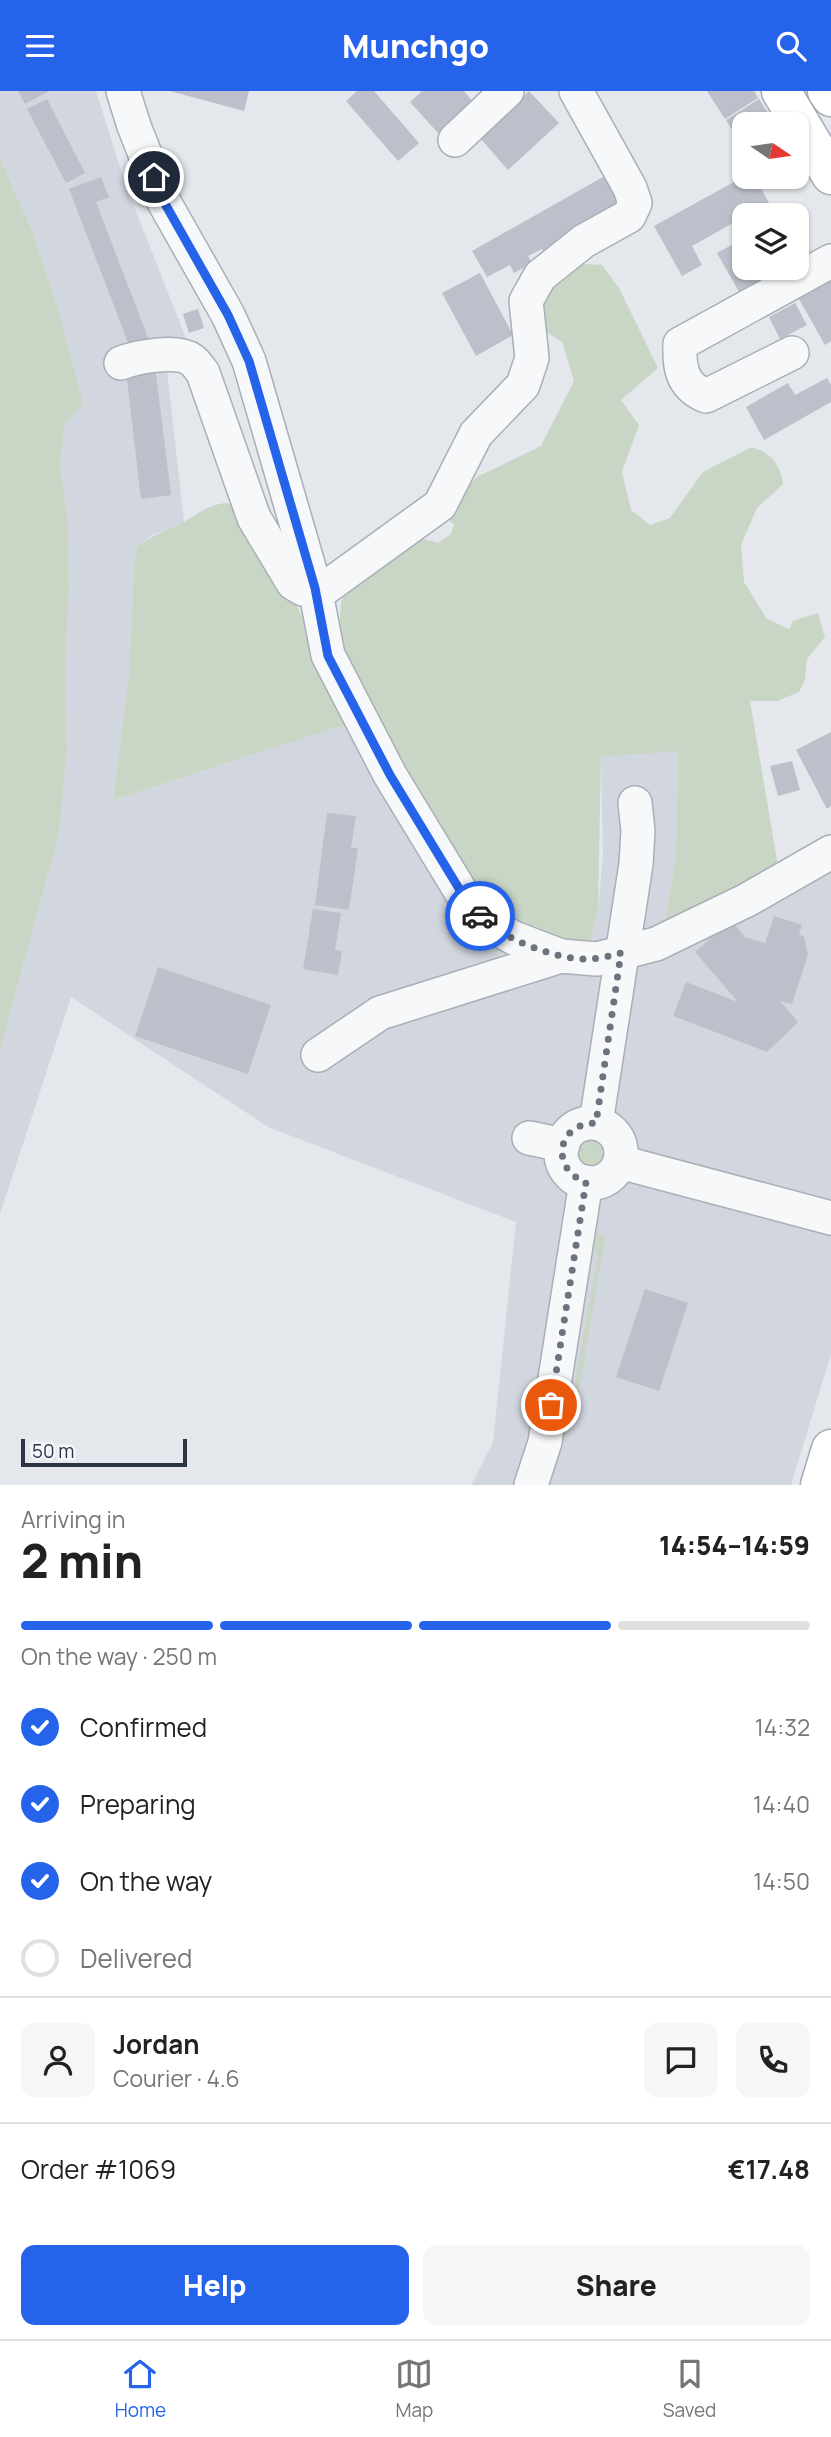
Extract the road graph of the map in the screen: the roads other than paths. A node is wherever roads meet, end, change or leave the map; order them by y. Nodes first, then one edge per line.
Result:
1 (123, 91) edge
2 (507, 91) edge
3 (576, 91) edge
4 (781, 91) edge
5 (827, 91) edge
6 (831, 97) edge
7 (454, 140) dead end
8 (831, 175) edge
9 (831, 261) edge
10 (792, 353) dead end
11 (121, 363) dead end
12 (316, 591) junction
13 (635, 803) dead end
14 (831, 852) edge
15 (561, 956) junction
16 (609, 956) junction
17 (318, 1055) dead end
18 (596, 1123) junction
19 (529, 1138) dead end
20 (563, 1146) junction
21 (620, 1162) junction
22 (586, 1182) junction
23 (831, 1218) edge
24 (831, 1449) edge
25 (531, 1485) edge
26 (820, 1485) edge

1 - 12 street
2 - 7 street
3 - 12 street
4 - 8 main road
5 - 6 main road
9 - 10 street
11 - 12 street
12 - 15 street
13 - 16 street
14 - 16 street
15 - 16 street
15 - 17 street
16 - 18 street
18 - 20 street
18 - 21 street
19 - 20 street
20 - 22 street
21 - 22 street
21 - 23 street
22 - 25 street
24 - 26 main road

